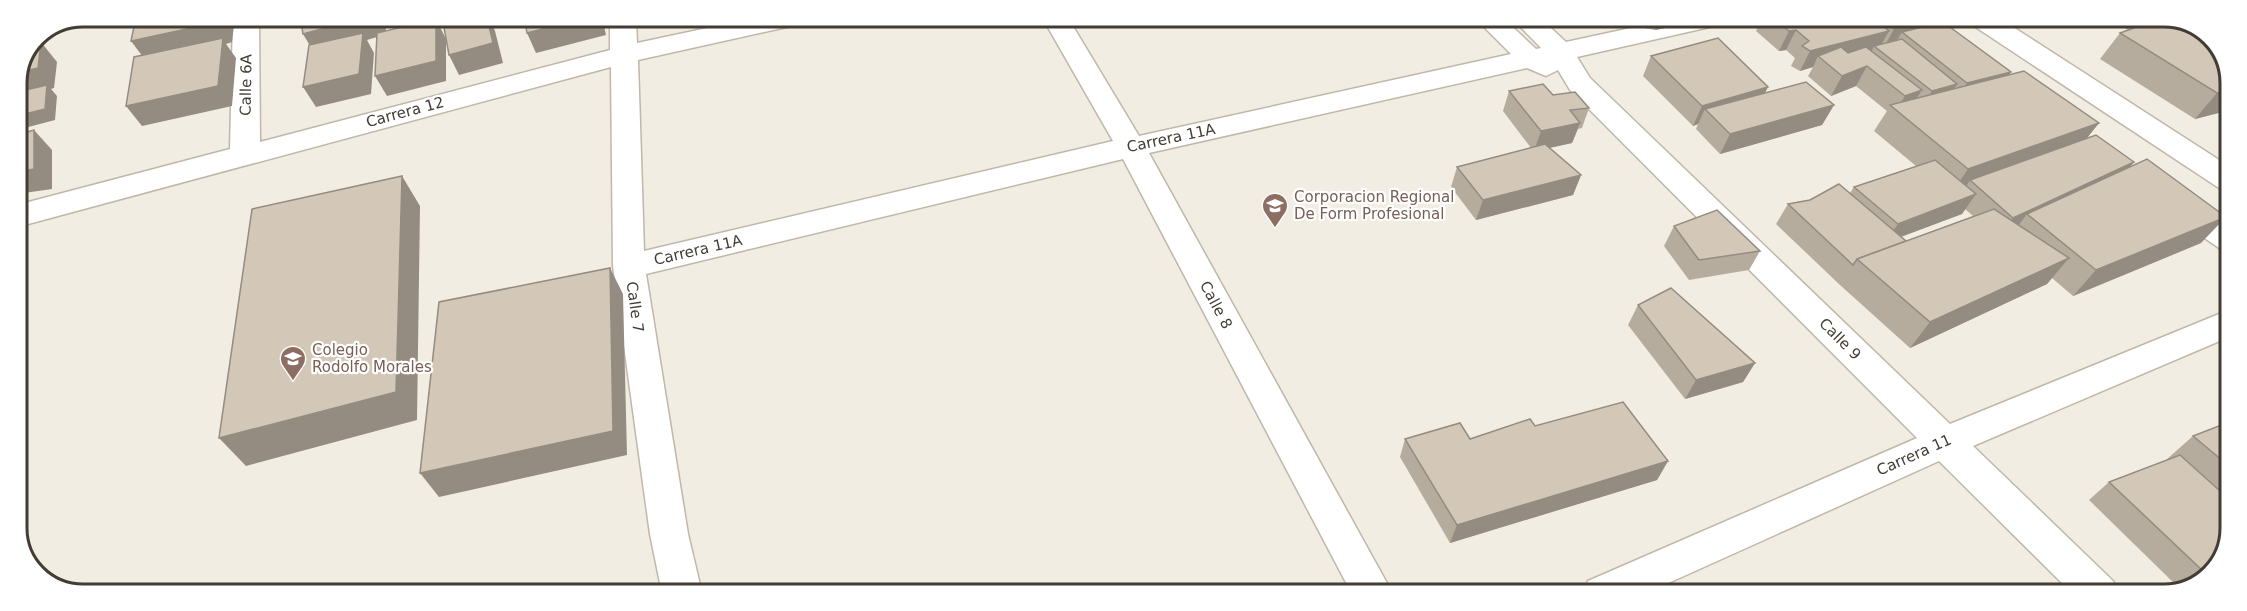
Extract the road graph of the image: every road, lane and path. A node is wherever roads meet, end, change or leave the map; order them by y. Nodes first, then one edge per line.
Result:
1 (246, 27) edge
2 (623, 27) edge
3 (750, 27) edge
4 (1060, 27) edge
5 (1497, 27) edge
6 (1535, 27) edge
7 (1672, 27) edge
8 (1994, 27) edge
9 (1560, 51) junction
10 (622, 55) junction
11 (1531, 59) junction
12 (1580, 84) junction
13 (1131, 147) junction
14 (245, 153) junction
15 (2220, 174) edge
16 (2151, 184) edge
17 (27, 213) edge
18 (2220, 233) edge
19 (630, 266) junction
20 (2220, 327) edge
21 (1944, 442) junction
22 (680, 584) edge
23 (1368, 584) edge
24 (1624, 584) edge
25 (2089, 584) edge

1 - 14 street, Calle 6A
2 - 10 street, Calle 7
3 - 10 street, Carrera 12
4 - 13 street, Calle 8
5 - 11 street, Calle 9
6 - 9 street, Calle 9
7 - 9 street, Carrera 11A
8 - 15 street
9 - 11 street, Carrera 11A
9 - 12 street, Calle 9
10 - 14 street, Carrera 12
10 - 19 street, Calle 7
11 - 12 street, Calle 9
11 - 13 street, Carrera 11A
12 - 21 street, Calle 9
13 - 19 street, Carrera 11A
13 - 23 street, Calle 8
14 - 17 street, Carrera 12
16 - 18 street
19 - 22 street, Calle 7
20 - 21 street, Carrera 11
21 - 24 street, Carrera 11
21 - 25 street, Calle 9

